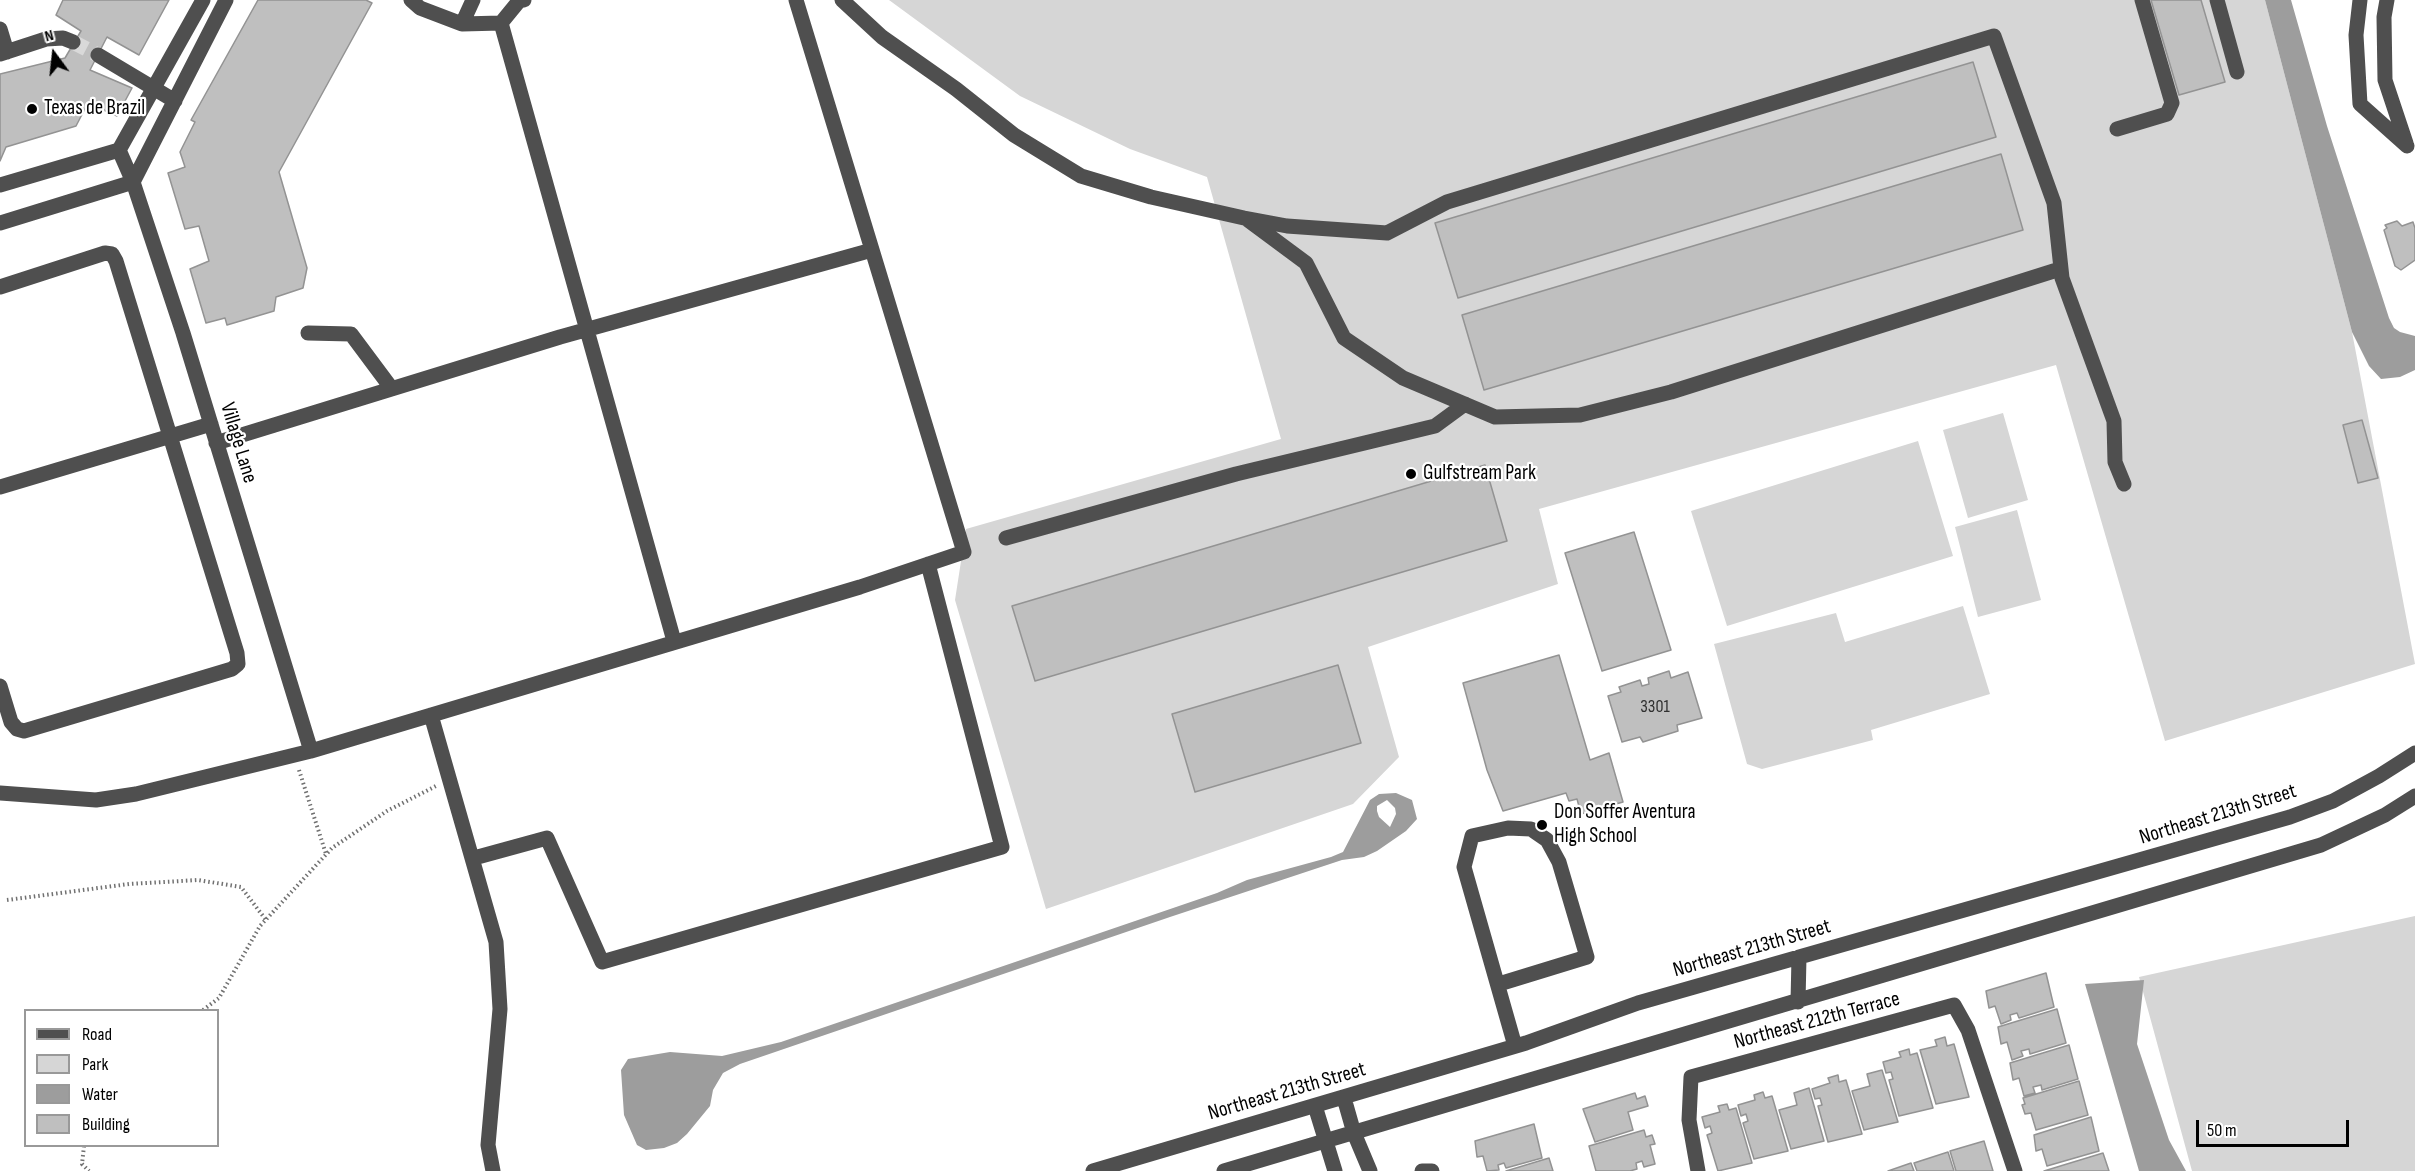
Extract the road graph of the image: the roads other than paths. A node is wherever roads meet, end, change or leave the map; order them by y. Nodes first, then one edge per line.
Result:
1 (203, 0) edge
2 (226, 0) edge
3 (411, 0) edge
4 (472, 0) edge
5 (524, 0) edge
6 (799, 0) edge
7 (842, 0) edge
8 (2142, 0) edge
9 (2217, 0) edge
10 (2387, 0) edge
11 (2359, 1) edge
12 (501, 23) junction
13 (462, 24) junction
14 (0, 30) edge
15 (74, 42) tunnel mouth
16 (3, 53) edge
17 (98, 55) tunnel mouth
18 (2237, 72) dead end
19 (154, 88) junction
20 (175, 101) junction
21 (2117, 129) dead end
22 (2411, 145) edge
23 (119, 150) junction
24 (133, 182) junction
25 (0, 185) edge
26 (1245, 218) junction
27 (0, 223) edge
28 (872, 250) junction
29 (2061, 268) junction
30 (0, 287) edge
31 (586, 330) junction
32 (308, 333) dead end
33 (392, 388) junction
34 (1465, 404) junction
35 (211, 424) junction
36 (169, 436) junction
37 (216, 442) junction
38 (2124, 484) dead end
39 (0, 487) edge
40 (1006, 538) dead end
41 (928, 564) junction
42 (674, 641) junction
43 (0, 686) edge
44 (431, 715) junction
45 (311, 751) junction
46 (2415, 753) edge
47 (0, 783) edge
48 (6, 794) edge
49 (2415, 796) edge
50 (474, 858) junction
51 (1799, 957) junction
52 (1499, 984) junction
53 (1798, 1002) junction
54 (1515, 1046) junction
55 (1344, 1098) junction
56 (1315, 1106) junction
57 (1354, 1133) junction
58 (1326, 1141) junction
59 (493, 1171) edge
60 (1093, 1171) edge
61 (1224, 1171) edge
62 (1335, 1171) edge
63 (1370, 1171) edge
64 (1422, 1171) edge
65 (1432, 1171) edge
66 (1698, 1171) edge
67 (2015, 1171) edge

1 - 19 street
2 - 20 street
3 - 13 street
4 - 13 street
5 - 12 street
6 - 28 street
7 - 26 street
8 - 21 street
9 - 18 street
10 - 22 street
11 - 22 street
12 - 13 street
12 - 31 street
14 - 16 street
15 - 16 street
17 - 19 street
19 - 20 street
19 - 23 street
20 - 24 street
23 - 24 street, Village Lane
23 - 25 street
24 - 27 street
24 - 35 street, Village Lane
26 - 29 street
26 - 34 street
28 - 31 street
28 - 41 street
29 - 34 street
29 - 38 street
30 - 36 street
31 - 33 street
31 - 42 street
32 - 33 street
33 - 37 street
34 - 40 street
35 - 36 street
35 - 37 street, Village Lane
36 - 39 street
36 - 43 street
37 - 45 street, Village Lane
41 - 42 street
41 - 50 street
42 - 44 street
44 - 45 street
44 - 50 street
45 - 48 street
46 - 51 street, Northeast 213th Street
47 - 48 street
49 - 53 street
50 - 59 street
51 - 53 street
51 - 54 street, Northeast 213th Street
52 - 52 street
52 - 54 street
53 - 57 street
54 - 55 street, Northeast 213th Street
55 - 56 street, Northeast 213th Street
55 - 57 street
56 - 58 street
56 - 60 street, Northeast 213th Street
57 - 58 street
57 - 63 street
58 - 61 street
58 - 62 street
64 - 65 street
66 - 67 street, Northeast 212th Terrace

